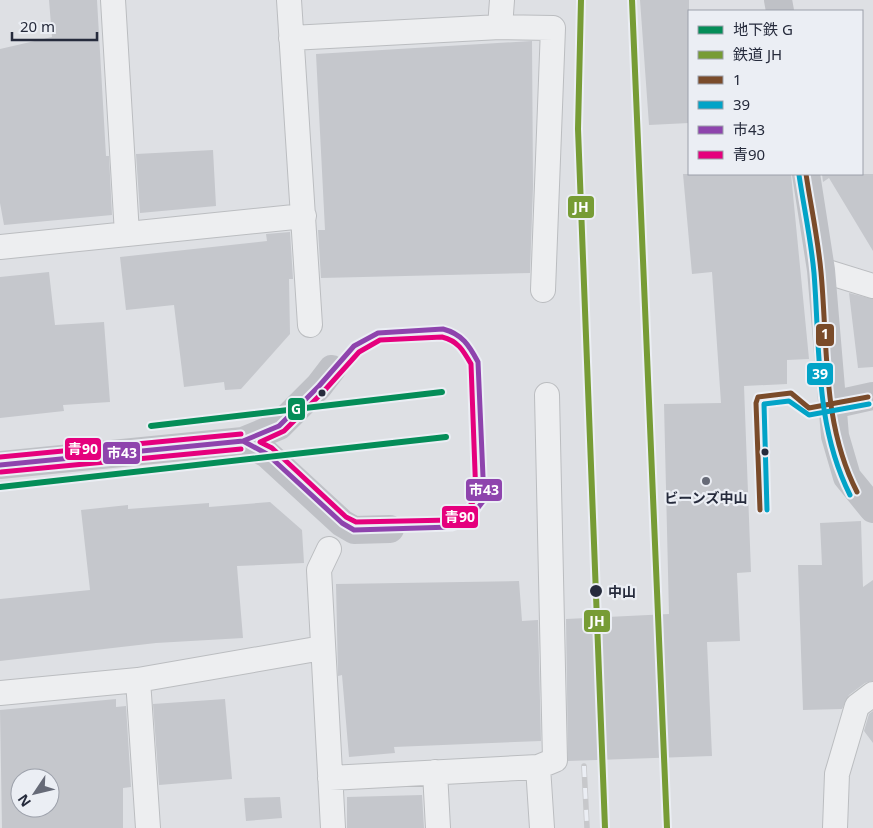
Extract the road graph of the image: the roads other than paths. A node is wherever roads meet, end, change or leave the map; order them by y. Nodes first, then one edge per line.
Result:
1 (113, 0) edge
2 (289, 0) edge
3 (502, 0) edge
4 (500, 27) junction
5 (291, 38) junction
6 (806, 175) edge
7 (304, 226) junction
8 (127, 234) junction
9 (0, 247) edge
10 (821, 270) junction
11 (873, 286) edge
12 (543, 290) dead end
13 (310, 325) dead end
14 (332, 369) dead end
15 (547, 395) dead end
16 (873, 396) edge
17 (832, 405) junction
18 (242, 441) junction
19 (0, 465) edge
20 (873, 509) edge
21 (390, 529) dead end
22 (328, 549) dead end
23 (322, 648) junction
24 (138, 680) junction
25 (0, 693) edge
26 (873, 694) edge
27 (538, 766) junction
28 (435, 772) junction
29 (330, 778) junction
30 (148, 828) edge
31 (333, 828) edge
32 (438, 828) edge
33 (542, 828) edge
34 (835, 828) edge

1 - 8 street
2 - 5 street
3 - 4 street
4 - 5 street
4 - 12 street
5 - 7 street
6 - 10 street
7 - 8 street
7 - 13 street
8 - 9 street
10 - 11 street
10 - 17 street
14 - 18 street
15 - 27 street
16 - 17 street
17 - 20 street
18 - 19 street
18 - 21 street
22 - 23 street
23 - 24 street
23 - 29 street
24 - 25 street
24 - 30 street
26 - 34 street
27 - 28 street
27 - 33 street
28 - 29 street
28 - 32 street
29 - 31 street

